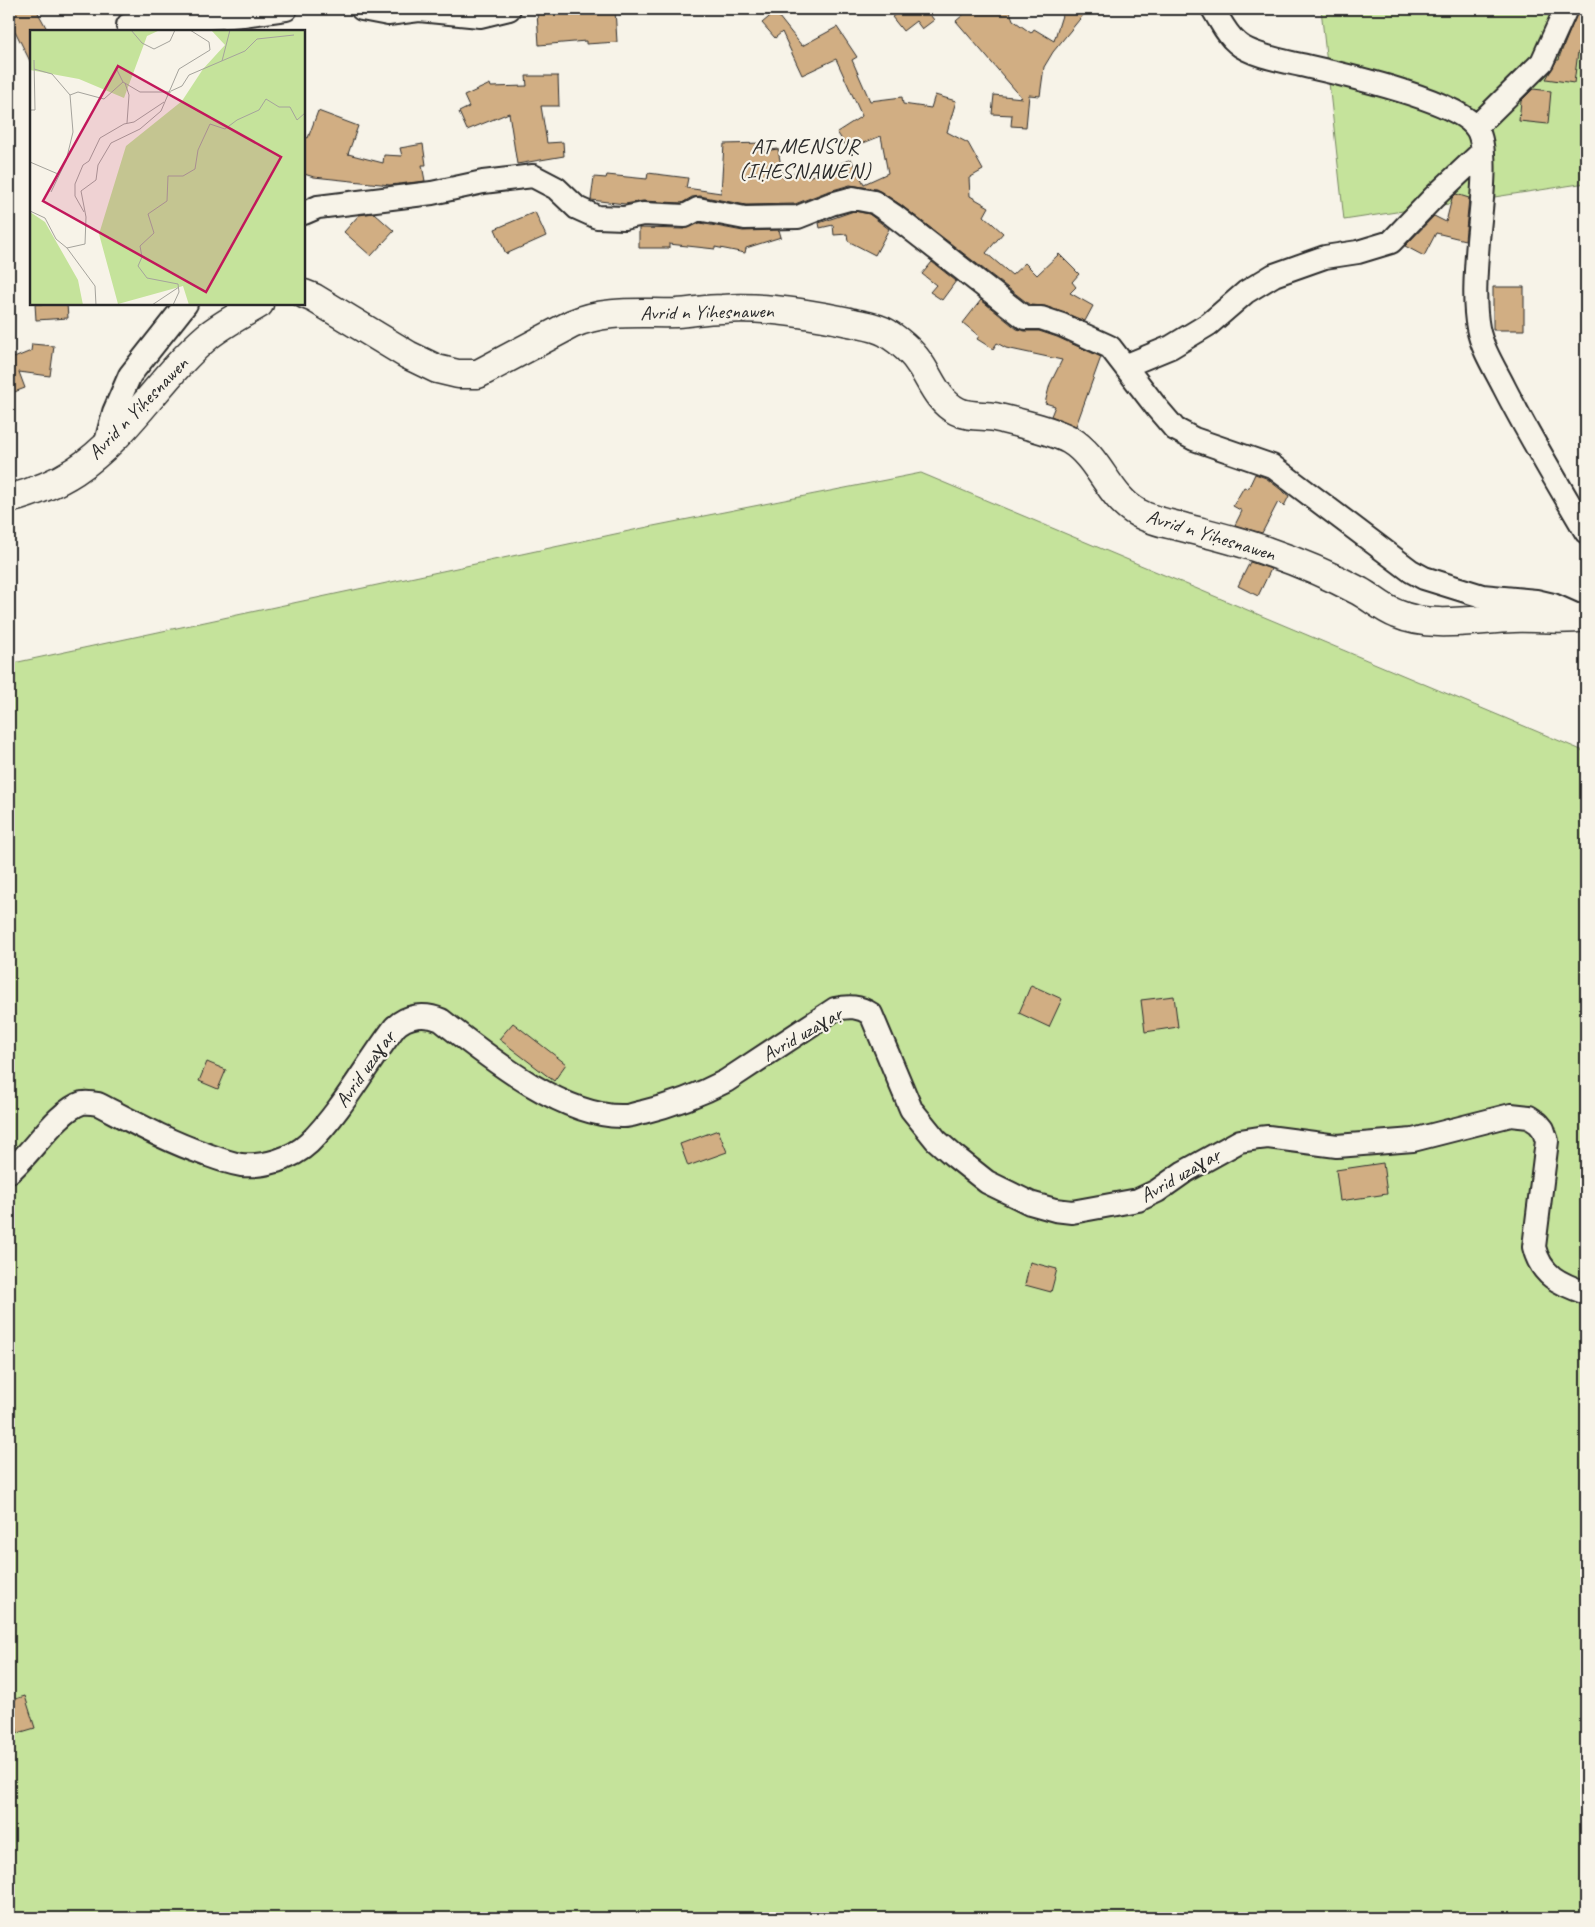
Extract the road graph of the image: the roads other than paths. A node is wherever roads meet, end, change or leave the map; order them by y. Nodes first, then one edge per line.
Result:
1 (286, 9) edge
2 (362, 9) edge
3 (509, 9) edge
4 (1213, 9) edge
5 (1566, 9) edge
6 (128, 25) dead end
7 (1476, 127) junction
8 (1482, 152) junction
9 (305, 213) edge
10 (305, 294) edge
11 (185, 305) edge
12 (257, 305) edge
13 (1125, 366) junction
14 (105, 446) junction
15 (9, 500) edge
16 (1586, 532) edge
17 (1584, 617) edge
18 (9, 1172) edge
19 (1586, 1293) edge

1 - 6 street
2 - 3 street
4 - 7 street
5 - 7 street
7 - 8 street
8 - 13 street
8 - 16 street
9 - 13 street
10 - 17 street, Avrid n Yiḥesnawen
11 - 14 street
12 - 14 street, Avrid n Yiḥesnawen
13 - 17 street
14 - 15 street, Avrid n Yiḥesnawen
18 - 19 street, Avrid uzaɣaṛ

